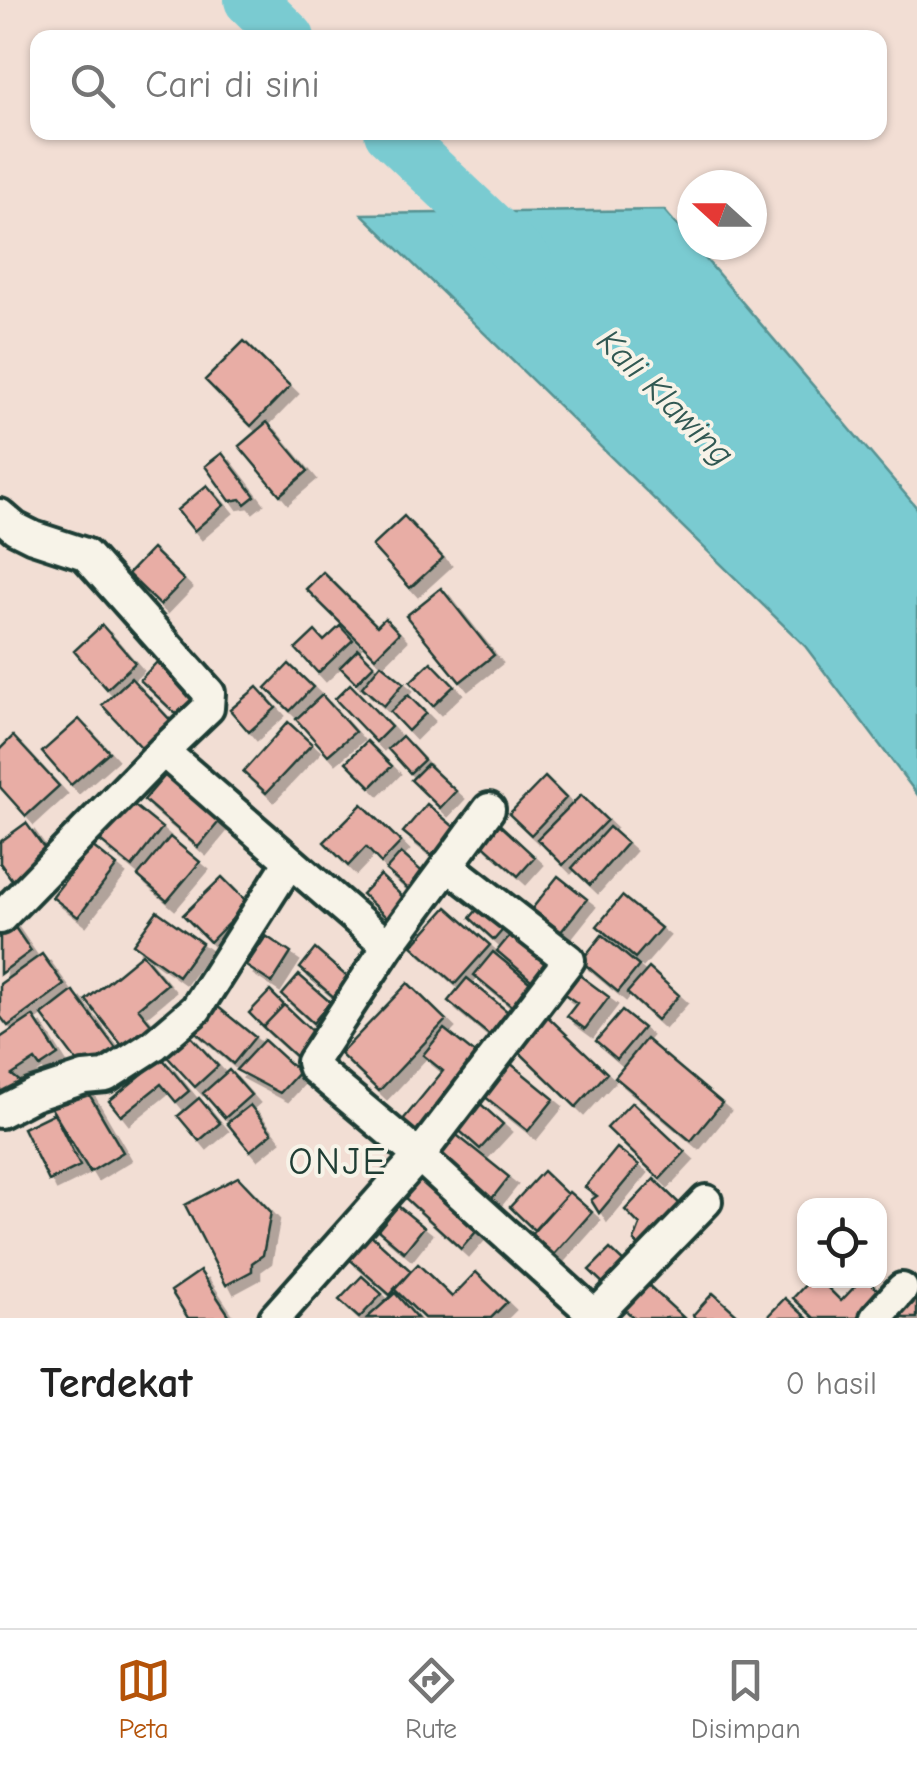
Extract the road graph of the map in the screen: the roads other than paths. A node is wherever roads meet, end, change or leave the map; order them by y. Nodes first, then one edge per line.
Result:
1 (0, 515) edge
2 (162, 750) junction
3 (489, 809) dead end
4 (289, 863) junction
5 (447, 865) junction
6 (0, 918) edge
7 (388, 946) junction
8 (0, 1112) edge
9 (418, 1156) junction
10 (706, 1201) dead end
11 (902, 1289) dead end
12 (597, 1317) edge
13 (275, 1318) edge
14 (876, 1318) edge

1 - 2 street
2 - 4 street
2 - 6 street
3 - 5 street
4 - 7 street
4 - 8 street
5 - 7 street
5 - 9 street
7 - 9 street
9 - 12 street
9 - 13 street
10 - 12 street
11 - 14 street

